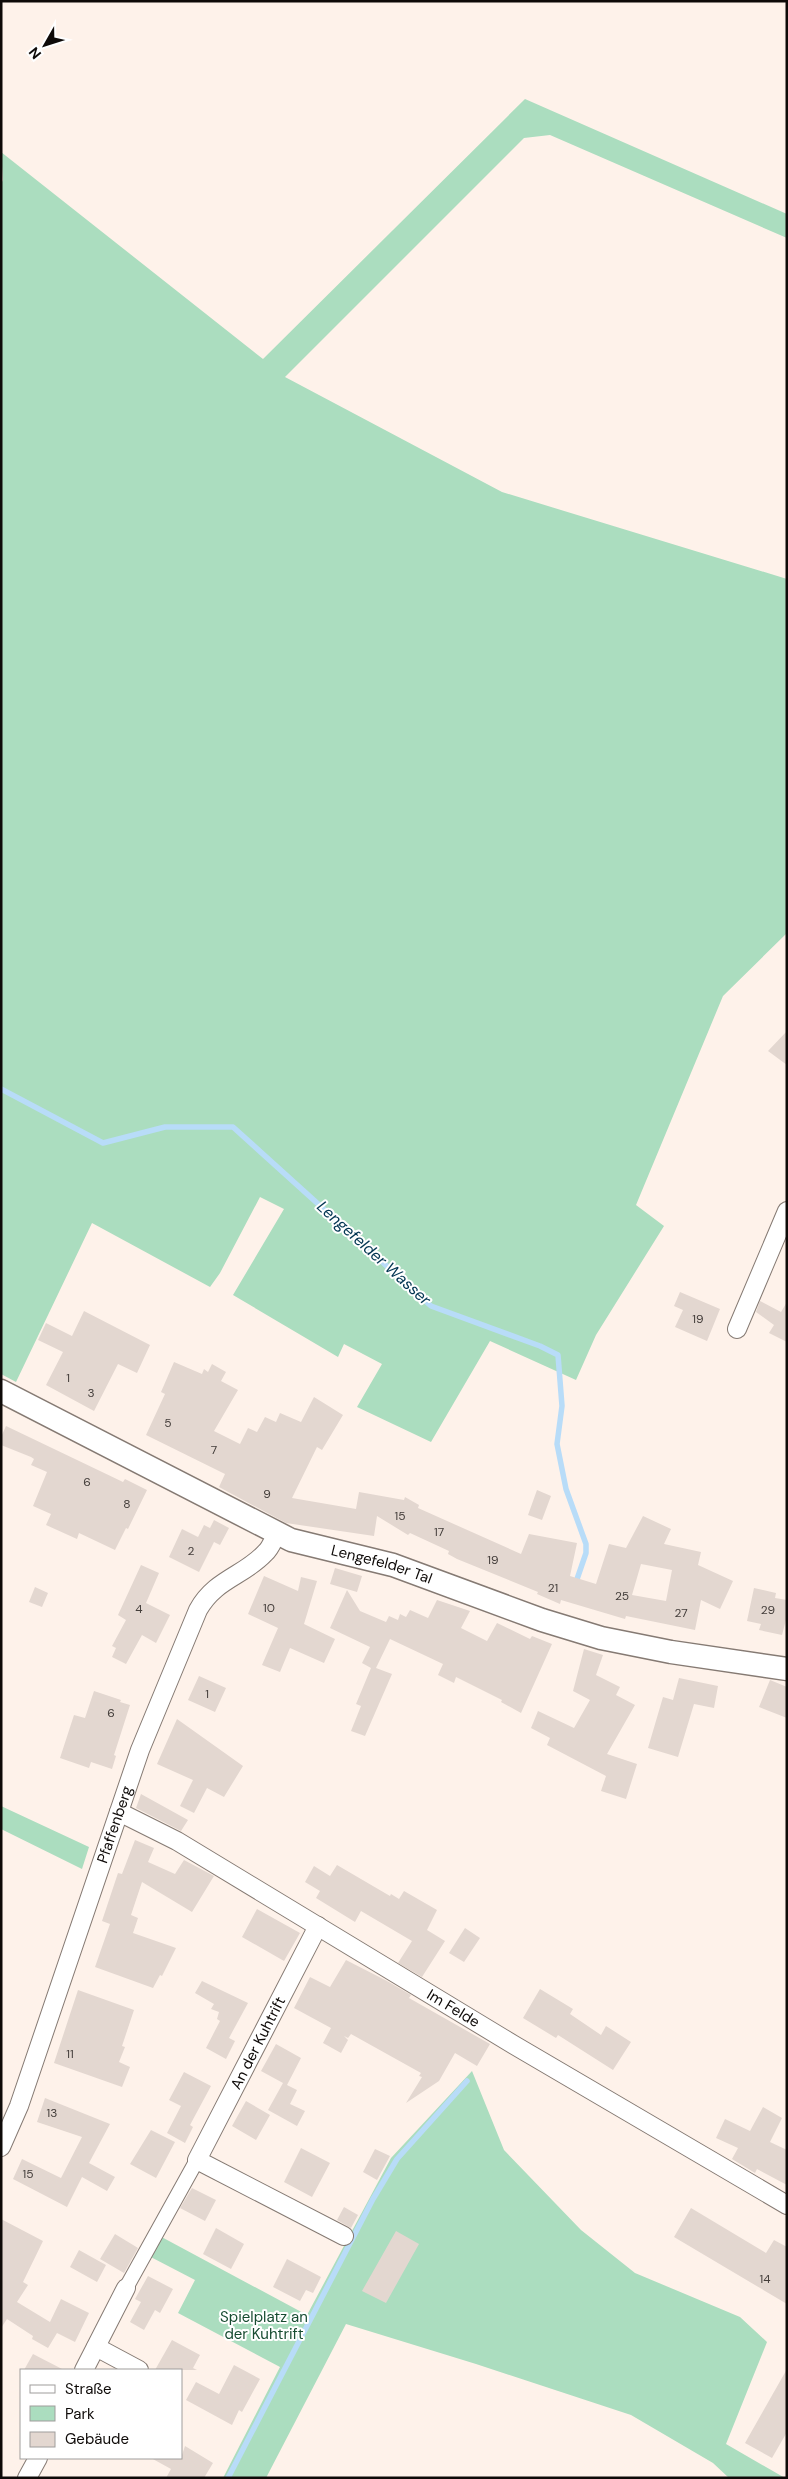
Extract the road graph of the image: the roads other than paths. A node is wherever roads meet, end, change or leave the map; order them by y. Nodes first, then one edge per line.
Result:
1 (787, 1211) edge
2 (738, 1329) dead end
3 (1, 1391) edge
4 (277, 1533) junction
5 (787, 1669) edge
6 (118, 1812) junction
7 (318, 1926) junction
8 (1, 2148) edge
9 (197, 2160) junction
10 (787, 2205) edge
11 (344, 2236) dead end
12 (126, 2288) joint
13 (96, 2347) junction
14 (85, 2369) edge
15 (137, 2369) edge
16 (38, 2459) edge
17 (28, 2478) edge

1 - 2 street
3 - 4 street, Lengefelder Tal
4 - 5 street, Lengefelder Tal
4 - 6 street, Pfaffenberg
6 - 7 street, Im Felde
6 - 8 street, Pfaffenberg
7 - 9 street, An der Kuhtrift
7 - 10 street, Im Felde
9 - 11 street
9 - 12 street, An der Kuhtrift
12 - 13 street, An der Kuhtrift
13 - 14 street, An der Kuhtrift
13 - 15 street
16 - 17 street

